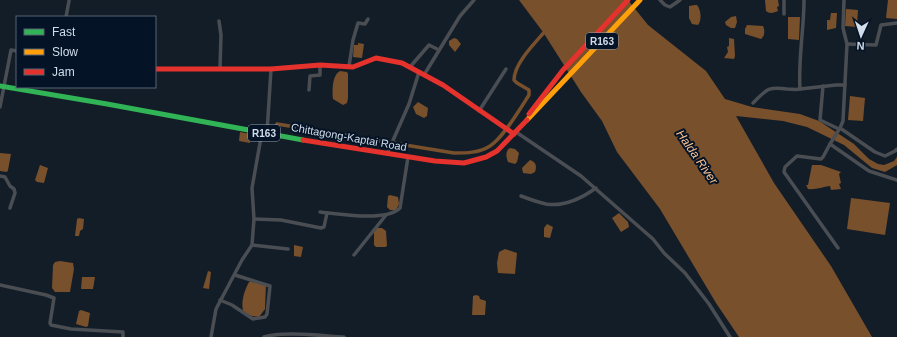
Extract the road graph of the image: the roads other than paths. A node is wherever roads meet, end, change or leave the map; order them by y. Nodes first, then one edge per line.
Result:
1 (474, 0) edge
2 (628, 0) edge
3 (660, 0) edge
4 (680, 0) edge
5 (784, 0) edge
6 (804, 0) edge
7 (844, 0) edge
8 (68, 1) edge
9 (639, 1) edge
10 (784, 14) dead end
11 (66, 16) edge
12 (368, 18) dead end
13 (219, 21) dead end
14 (897, 23) edge
15 (848, 44) junction
16 (439, 50) junction
17 (16, 51) edge
18 (320, 65) junction
19 (349, 66) junction
20 (410, 67) junction
21 (220, 68) junction
22 (156, 69) edge
23 (271, 69) junction
24 (506, 69) dead end
25 (421, 74) junction
26 (845, 85) junction
27 (823, 86) junction
28 (2, 87) edge
29 (800, 89) junction
30 (309, 90) dead end
31 (753, 103) dead end
32 (0, 107) edge
33 (479, 111) junction
34 (839, 130) junction
35 (516, 132) junction
36 (265, 133) junction
37 (830, 144) junction
38 (897, 149) edge
39 (387, 154) junction
40 (408, 157) junction
41 (0, 176) edge
42 (897, 180) edge
43 (596, 188) junction
44 (521, 196) dead end
45 (10, 208) dead end
46 (320, 212) dead end
47 (327, 213) junction
48 (386, 215) junction
49 (254, 220) junction
50 (252, 245) junction
51 (838, 248) dead end
52 (288, 249) dead end
53 (354, 255) dead end
54 (235, 275) junction
55 (0, 285) edge
56 (220, 300) junction
57 (123, 337) edge
58 (211, 337) edge
59 (264, 337) edge
60 (344, 337) edge
61 (730, 337) edge

1 - 16 street
2 - 35 main road, R163
3 - 4 street
5 - 10 street
6 - 29 street
7 - 15 street
8 - 11 street
9 - 35 main road, R163
12 - 19 street
13 - 21 street
14 - 15 street
15 - 26 street
16 - 20 street
16 - 25 street
17 - 28 street
18 - 19 main road
18 - 23 main road
18 - 30 street
19 - 20 main road
20 - 25 main road
21 - 22 main road
21 - 23 main road
23 - 36 street
24 - 33 street
25 - 33 main road
25 - 39 street
26 - 27 street
26 - 34 street
27 - 29 street
27 - 34 street
28 - 32 street
28 - 36 main road, Chittagong-Kaptai Road / R163
29 - 31 street
33 - 35 main road
34 - 37 street
34 - 38 street
35 - 40 main road, Chittagong-Kaptai Road / R163
35 - 43 street
36 - 39 main road, Chittagong-Kaptai Road / R163
36 - 49 street
37 - 42 street
37 - 51 street
39 - 40 main road, Chittagong-Kaptai Road / R163
40 - 48 street
41 - 45 street
43 - 44 street
43 - 61 street
46 - 47 street
47 - 48 street
47 - 49 street
48 - 53 street
49 - 50 street
50 - 52 street
50 - 54 street
54 - 56 street
54 - 56 street
55 - 57 street
56 - 58 street
59 - 60 street

